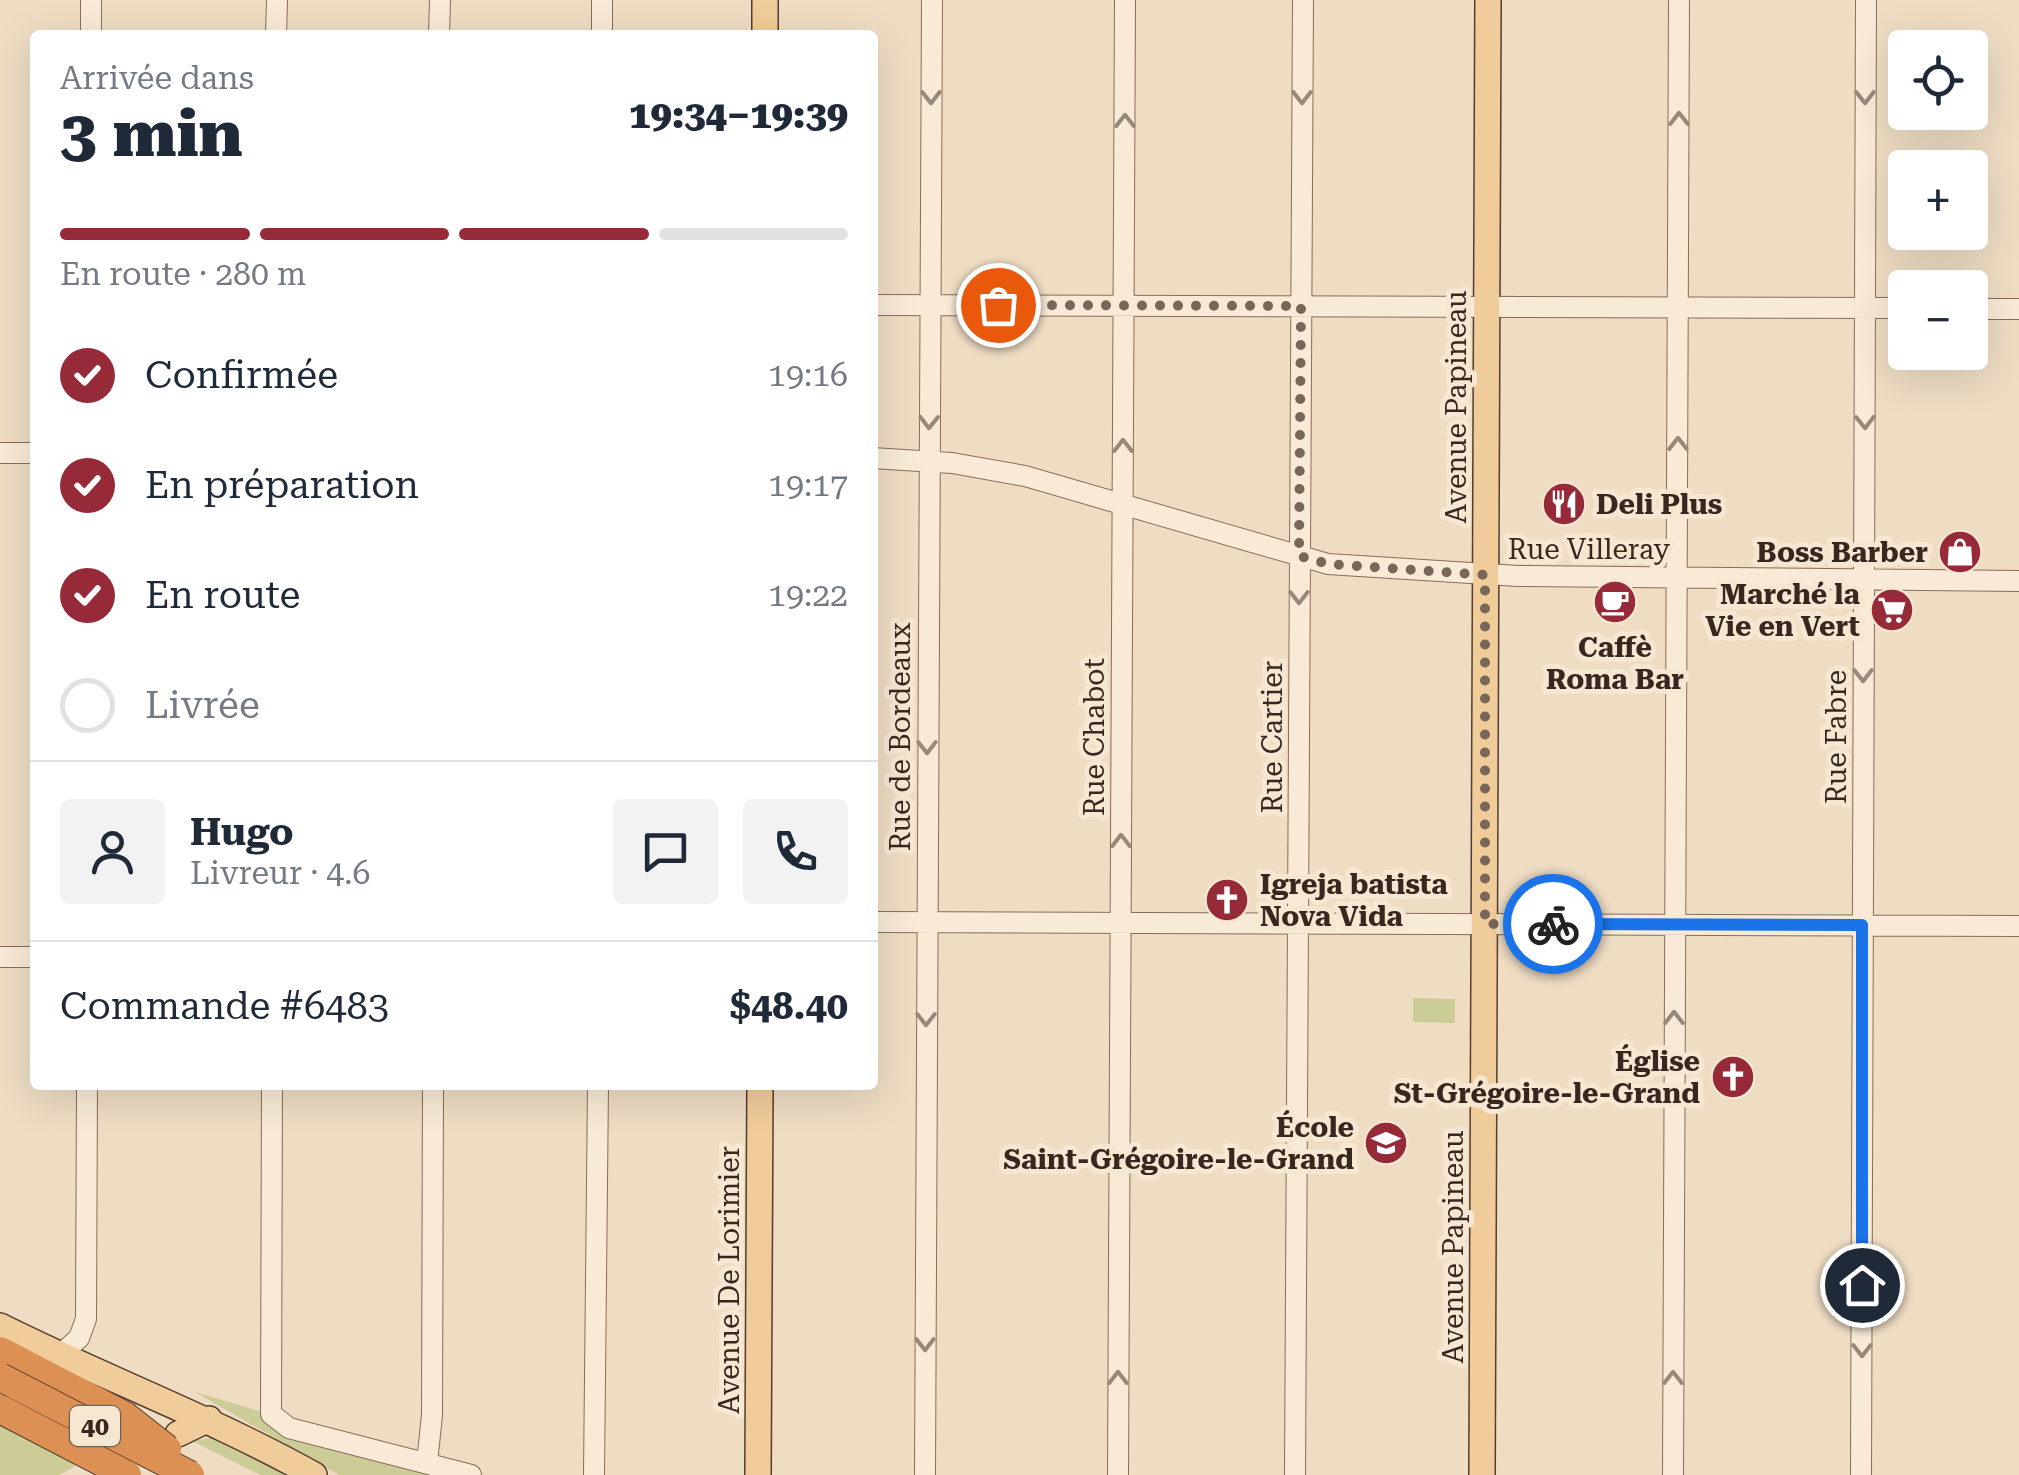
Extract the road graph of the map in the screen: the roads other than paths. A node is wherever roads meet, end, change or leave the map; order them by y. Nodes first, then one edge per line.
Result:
1 (91, 0) edge
2 (276, 0) edge
3 (440, 0) edge
4 (602, 0) edge
5 (765, 0) edge
6 (932, 0) edge
7 (1125, 0) edge
8 (1303, 0) edge
9 (1488, 0) edge
10 (1679, 0) edge
11 (1866, 0) edge
12 (91, 30) edge
13 (276, 30) edge
14 (439, 30) edge
15 (602, 30) edge
16 (764, 30) edge
17 (930, 304) junction
18 (878, 305) edge
19 (1124, 306) junction
20 (1301, 306) junction
21 (1486, 306) junction
22 (1678, 308) junction
23 (1864, 308) junction
24 (1888, 308) edge
25 (1988, 308) edge
26 (2019, 309) edge
27 (0, 453) edge
28 (30, 453) edge
29 (878, 458) edge
30 (928, 460) junction
31 (1123, 501) junction
32 (1299, 556) junction
33 (1485, 575) junction
34 (1678, 577) junction
35 (1865, 578) junction
36 (2019, 581) edge
37 (878, 922) edge
38 (926, 922) junction
39 (1121, 922) junction
40 (1299, 922) junction
41 (1485, 924) junction
42 (1674, 924) junction
43 (1862, 925) junction
44 (2019, 926) edge
45 (0, 957) edge
46 (30, 957) edge
47 (87, 1090) edge
48 (272, 1090) edge
49 (433, 1090) edge
50 (598, 1090) edge
51 (760, 1090) edge
52 (0, 1326) edge
53 (0, 1351) edge
54 (59, 1356) junction
55 (0, 1377) edge
56 (0, 1409) edge
57 (209, 1419) junction
58 (178, 1434) dead end
59 (427, 1463) junction
60 (127, 1475) edge
61 (190, 1475) edge
62 (200, 1475) edge
63 (314, 1475) edge
64 (471, 1475) edge
65 (594, 1475) edge
66 (758, 1475) edge
67 (925, 1475) edge
68 (1118, 1475) edge
69 (1296, 1475) edge
70 (1482, 1475) edge
71 (1673, 1475) edge
72 (1861, 1475) edge

1 - 12 street
2 - 13 street
3 - 14 street
4 - 15 street
5 - 16 main road
6 -> 17 street, Rue de Bordeaux
19 -> 7 street, Rue Chabot
8 -> 20 street, Rue Cartier
9 - 21 main road, Avenue Papineau
22 -> 10 street
11 -> 23 street, Rue Fabre
17 - 18 street
17 - 19 street
17 -> 30 street, Rue de Bordeaux
19 - 20 street
31 -> 19 street, Rue Chabot
20 - 21 street
20 - 32 street, Rue Cartier
21 - 22 street
21 - 33 main road, Avenue Papineau
22 - 23 street
34 -> 22 street
23 - 24 street
23 -> 35 street, Rue Fabre
25 - 26 street
27 - 28 street
29 - 30 street, Rue Villeray
30 - 31 street, Rue Villeray
30 -> 38 street, Rue de Bordeaux
31 - 32 street, Rue Villeray
39 -> 31 street, Rue Chabot
32 - 33 street, Rue Villeray
32 -> 40 street, Rue Cartier
33 - 34 street, Rue Villeray
33 - 41 main road, Avenue Papineau
34 - 35 street, Rue Villeray
34 - 42 street
35 - 36 street, Rue Villeray
35 -> 43 street, Rue Fabre
37 - 38 street
38 - 39 street
38 -> 67 street, Rue de Bordeaux
39 - 40 street
68 -> 39 street, Rue Chabot
40 - 41 street
40 - 69 street, Rue Cartier
41 - 42 street
41 - 70 main road, Avenue Papineau
42 - 43 street
71 -> 42 street
43 - 44 street
43 -> 72 street, Rue Fabre
45 - 46 street
47 - 54 street
48 - 59 street
49 - 59 street
50 - 65 street
51 - 66 main road, Avenue De Lorimier
52 - 54 main road
53 - 62 highway, bridge
54 - 57 main road
55 - 61 highway, 40, bridge
56 - 60 highway, 40, bridge
57 - 58 main road
57 - 63 main road
59 - 64 street

